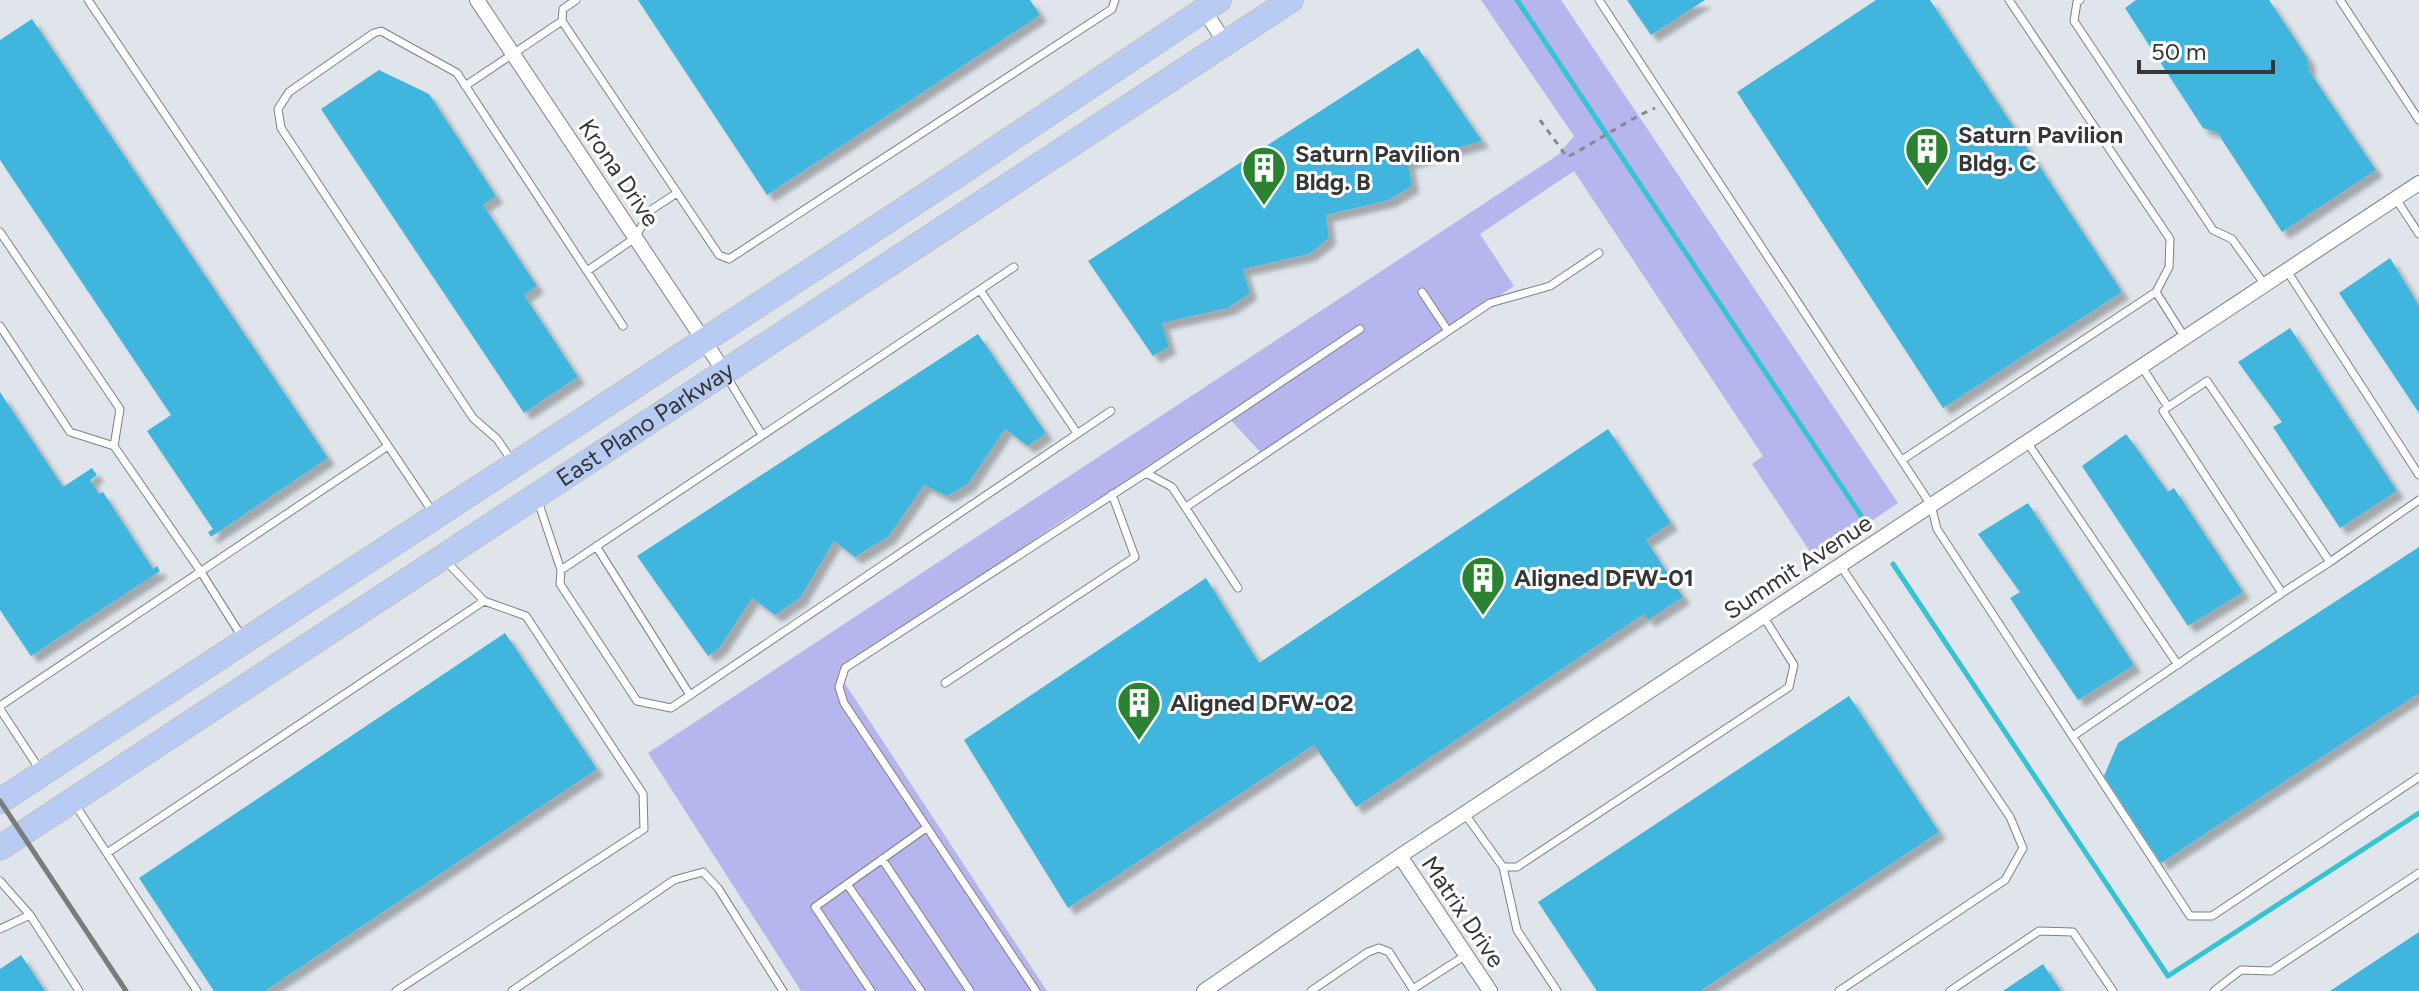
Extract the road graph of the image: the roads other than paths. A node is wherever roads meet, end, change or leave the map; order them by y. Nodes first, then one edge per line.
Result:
1 (88, 0) edge
2 (477, 0) edge
3 (576, 0) edge
4 (1115, 0) edge
5 (1291, 0) edge
6 (1599, 0) edge
7 (2009, 0) edge
8 (2080, 0) edge
9 (2340, 0) edge
10 (1207, 3) edge
11 (562, 21) junction
12 (1226, 44) junction
13 (513, 54) junction
14 (465, 86) junction
15 (2419, 120) edge
16 (954, 177) junction
17 (2419, 183) edge
18 (677, 193) junction
19 (2395, 199) junction
20 (975, 209) junction
21 (0, 232) edge
22 (2419, 234) edge
23 (635, 238) junction
24 (1599, 253) dead end
25 (1014, 267) dead end
26 (587, 271) junction
27 (2287, 271) junction
28 (2265, 285) junction
29 (980, 290) junction
30 (1422, 292) dead end
31 (2156, 292) junction
32 (0, 326) edge
33 (623, 326) dead end
34 (1360, 329) dead end
35 (1448, 331) junction
36 (2185, 338) junction
37 (703, 340) junction
38 (2141, 367) junction
39 (724, 371) junction
40 (2168, 407) junction
41 (1111, 411) dead end
42 (1077, 433) junction
43 (762, 435) junction
44 (2027, 442) junction
45 (114, 446) junction
46 (388, 446) junction
47 (1902, 460) junction
48 (514, 463) junction
49 (1146, 473) junction
50 (2419, 475) edge
51 (1112, 494) junction
52 (536, 495) junction
53 (2419, 500) edge
54 (1931, 505) junction
55 (1186, 507) junction
56 (436, 516) junction
57 (596, 546) junction
58 (441, 556) junction
59 (2330, 562) junction
60 (1840, 565) junction
61 (561, 570) junction
62 (201, 572) junction
63 (1238, 588) dead end
64 (2282, 593) junction
65 (484, 601) junction
66 (1763, 616) junction
67 (245, 642) junction
68 (2178, 665) junction
69 (265, 674) junction
70 (945, 683) dead end
71 (690, 695) junction
72 (0, 708) edge
73 (2073, 736) junction
74 (46, 770) junction
75 (2419, 777) edge
76 (72, 800) junction
77 (0, 801) edge
78 (1465, 813) junction
79 (926, 828) junction
80 (0, 848) edge
81 (107, 853) junction
82 (1400, 856) junction
83 (882, 859) junction
84 (1503, 867) junction
85 (2419, 873) edge
86 (0, 881) edge
87 (847, 884) junction
88 (30, 915) junction
89 (0, 929) edge
90 (1466, 955) junction
91 (1413, 990) edge
92 (79, 991) edge
93 (197, 991) edge
94 (396, 991) edge
95 (512, 991) edge
96 (783, 991) edge
97 (871, 991) edge
98 (921, 991) edge
99 (970, 991) edge
100 (1036, 991) edge
101 (1204, 991) edge
102 (1311, 991) edge
103 (1490, 991) edge
104 (1557, 991) edge
105 (1839, 991) edge
106 (1950, 991) edge
107 (2113, 991) edge
108 (2214, 991) edge

1 - 46 lane
2 - 13 street, Krona Drive
3 - 11 lane
4 - 18 lane
5 - 12 main road, East Plano Parkway
6 - 47 lane
7 - 31 lane
8 - 28 lane
9 - 15 lane
10 - 12 street
10 - 16 main road, East Plano Parkway
11 - 13 lane
11 - 18 lane
12 - 20 main road, East Plano Parkway
13 - 14 lane
13 - 23 street, Krona Drive
14 - 26 lane
14 - 48 lane
16 - 20 main road
16 - 37 main road, East Plano Parkway
17 - 19 street, Summit Avenue
18 - 23 lane
19 - 22 lane
19 - 27 street, Summit Avenue
20 - 39 main road, East Plano Parkway
21 - 45 lane
23 - 26 lane
23 - 37 street, Krona Drive
24 - 35 lane
25 - 29 lane
26 - 33 lane
27 - 28 street, Summit Avenue
27 - 50 lane
28 - 36 street, Summit Avenue
29 - 42 lane
29 - 43 lane
30 - 35 lane
31 - 36 lane
31 - 47 lane
32 - 45 lane
34 - 49 lane
35 - 55 lane
36 - 38 street, Summit Avenue
37 - 39 street, Krona Drive
37 - 48 main road, East Plano Parkway
38 - 40 lane
38 - 44 street, Summit Avenue
39 - 43 lane
39 - 52 main road, East Plano Parkway
40 - 59 lane
40 - 64 lane
41 - 42 lane
42 - 71 lane
43 - 57 lane
44 - 54 street, Summit Avenue
44 - 68 lane
45 - 62 lane
46 - 56 lane
46 - 62 lane
47 - 54 lane
48 - 52 main road
48 - 56 main road, East Plano Parkway
49 - 51 lane
49 - 55 lane
51 - 70 lane
51 - 79 lane
52 - 58 main road, East Plano Parkway
52 - 61 lane
53 - 59 lane
54 - 60 street, Summit Avenue
54 - 73 lane
55 - 63 lane
56 - 67 main road, East Plano Parkway
57 - 61 lane
57 - 71 lane
58 - 65 lane
58 - 69 main road, East Plano Parkway
59 - 64 lane
60 - 66 street, Summit Avenue
60 - 105 lane
61 - 71 lane
62 - 67 lane
62 - 72 lane
64 - 68 lane
65 - 81 lane
65 - 94 lane
66 - 78 street, Summit Avenue
66 - 84 lane
67 - 69 main road
67 - 74 main road, East Plano Parkway
68 - 73 lane
69 - 76 main road, East Plano Parkway
72 - 74 lane
73 - 75 lane
74 - 76 main road
74 - 77 main road, East Plano Parkway
76 - 80 main road, East Plano Parkway
76 - 81 lane
78 - 82 street, Summit Avenue
78 - 84 lane
79 - 83 lane
79 - 100 lane
81 - 93 lane
82 - 90 street, Matrix Drive
82 - 101 street, Summit Avenue
83 - 87 lane
83 - 99 lane
84 - 104 lane
85 - 108 lane
86 - 88 lane
87 - 97 lane
87 - 98 lane
88 - 89 lane
88 - 92 lane
90 - 91 lane
90 - 103 street, Matrix Drive
91 - 102 lane
95 - 96 lane
106 - 107 lane

